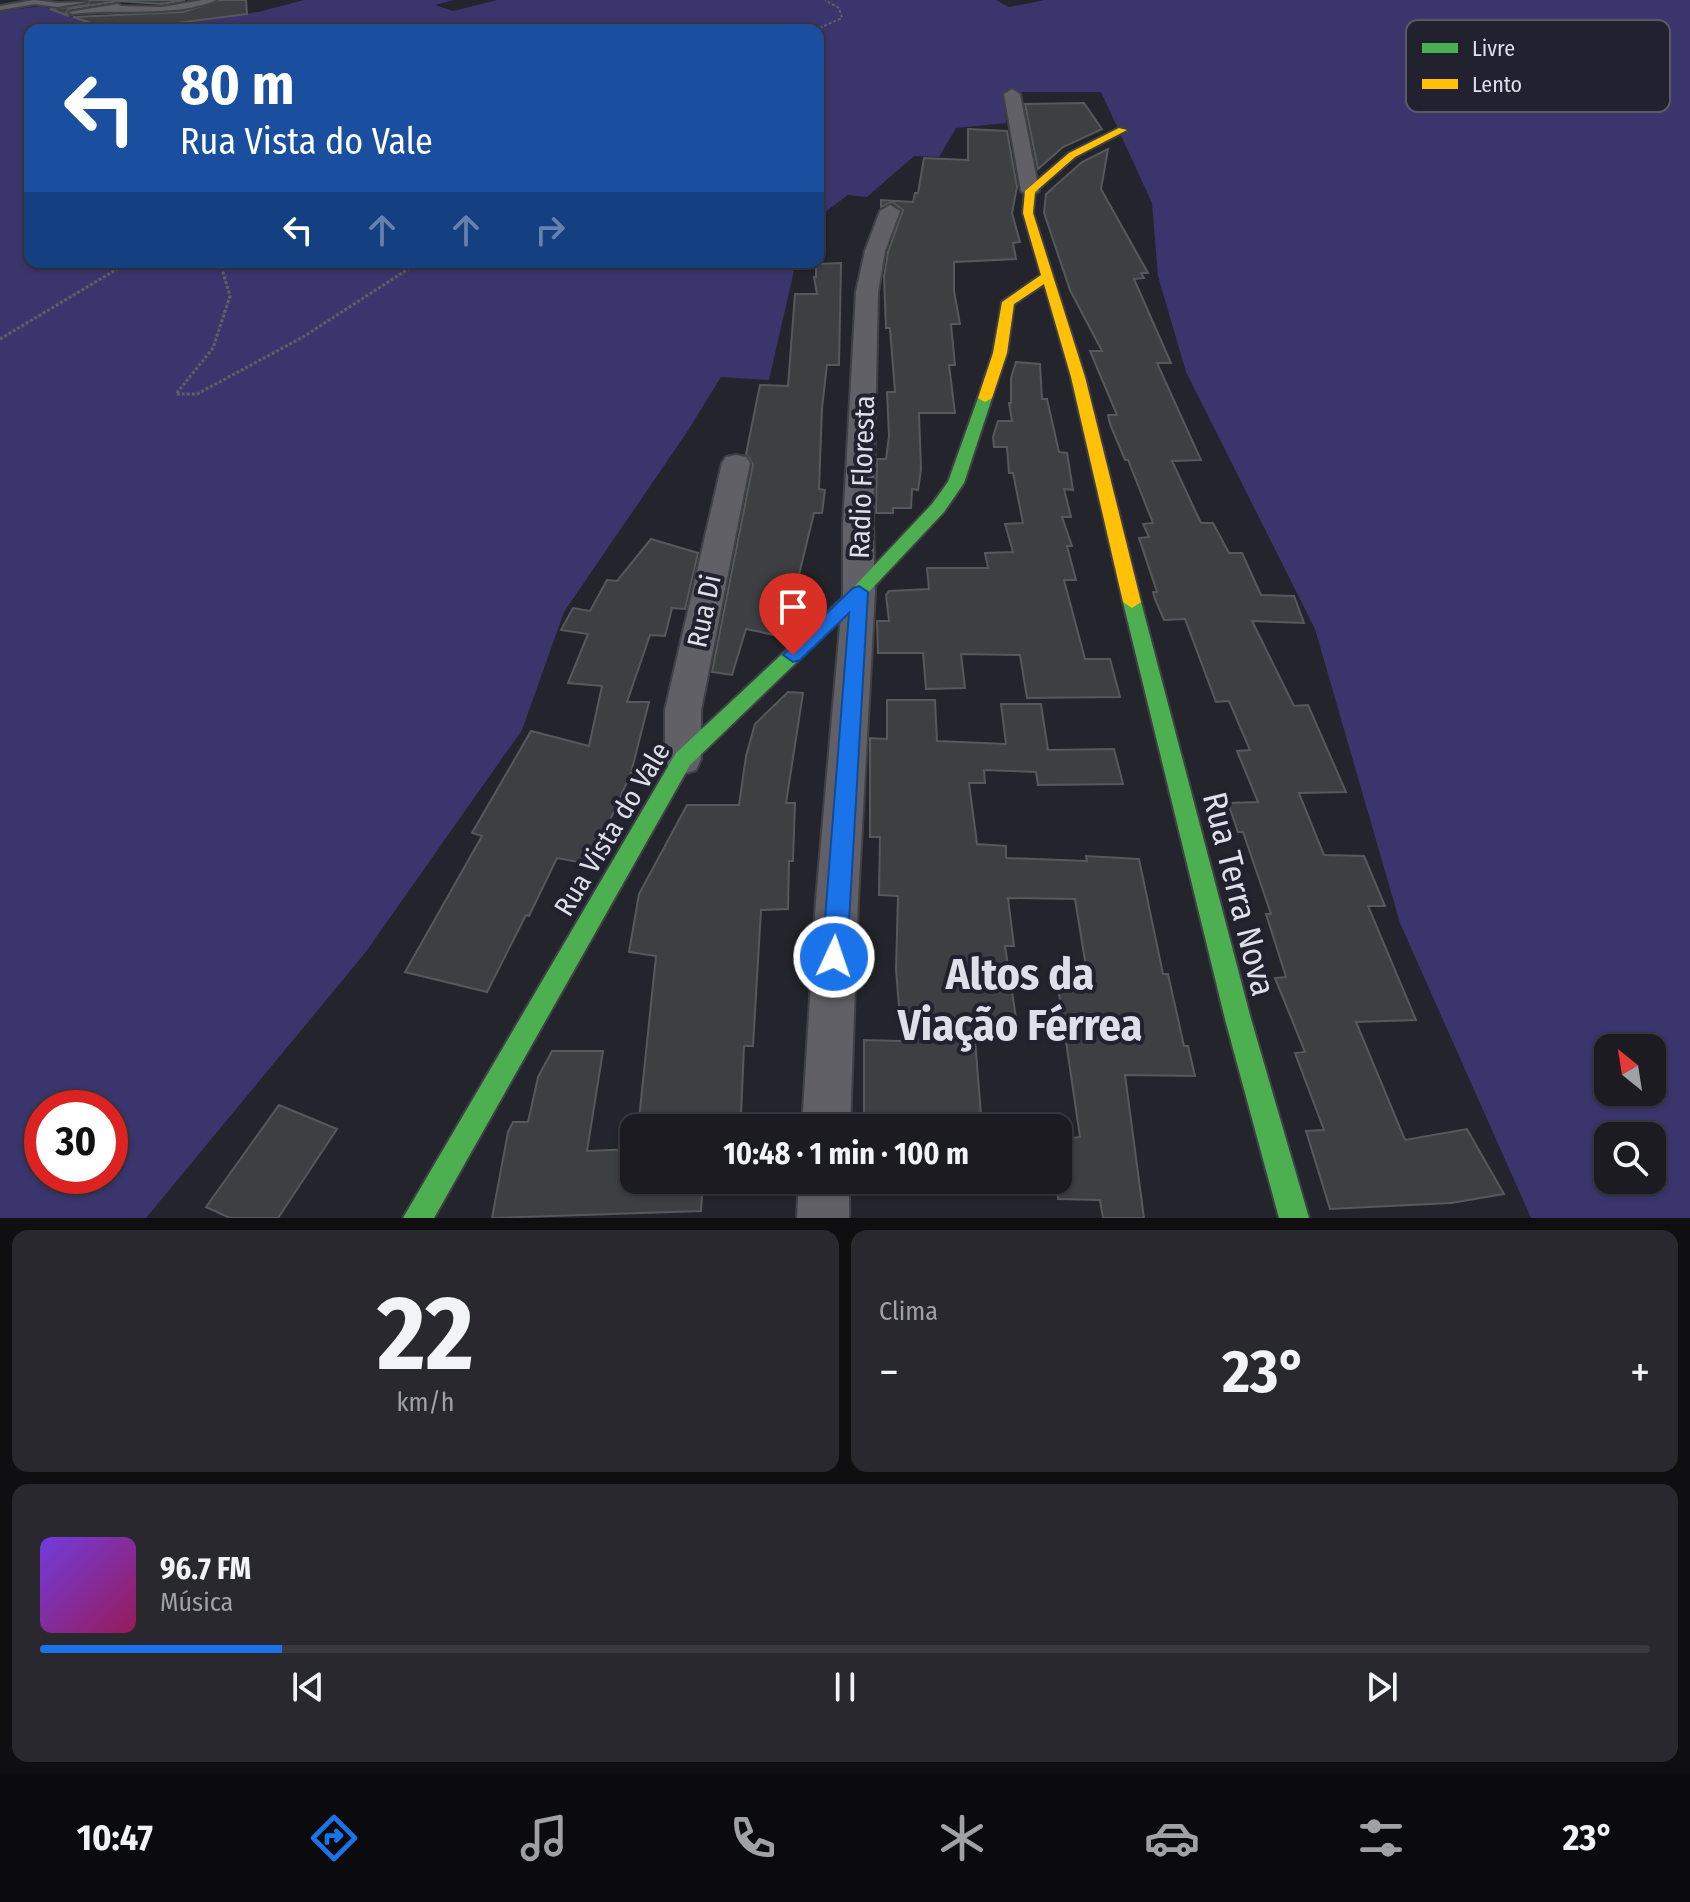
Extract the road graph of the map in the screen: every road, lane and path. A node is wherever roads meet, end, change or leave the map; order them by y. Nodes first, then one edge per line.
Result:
1 (51, 0) edge
2 (155, 0) edge
3 (214, 0) edge
4 (825, 0) edge
5 (34, 2) junction
6 (105, 4) edge
7 (58, 5) junction
8 (0, 8) edge
9 (72, 12) junction
10 (100, 21) dead end
11 (824, 26) edge
12 (1012, 94) dead end
13 (1122, 130) dead end
14 (1030, 191) junction
15 (890, 211) dead end
16 (119, 268) edge
17 (222, 268) edge
18 (410, 268) edge
19 (1046, 277) junction
20 (0, 339) edge
21 (736, 463) dead end
22 (859, 592) junction
23 (683, 759) junction
24 (827, 1114) edge
25 (824, 1194) edge
26 (418, 1218) edge
27 (823, 1218) edge
28 (1294, 1218) edge

1 - 5 lane
2 - 6 lane
3 - 6 lane
4 - 11 path
5 - 7 lane
5 - 8 lane
6 - 7 lane
6 - 9 lane
7 - 9 lane
9 - 10 lane
12 - 14 street
13 - 14 street
14 - 19 street
15 - 22 street, Radio Floresta
16 - 20 path
17 - 18 path
19 - 22 street, Rua Vista do Vale
19 - 28 street, Rua Terra Nova
21 - 23 street, Rua Di
22 - 23 street, Rua Vista do Vale
22 - 24 street, Radio Floresta
23 - 26 street, Rua Vista do Vale
25 - 27 street

